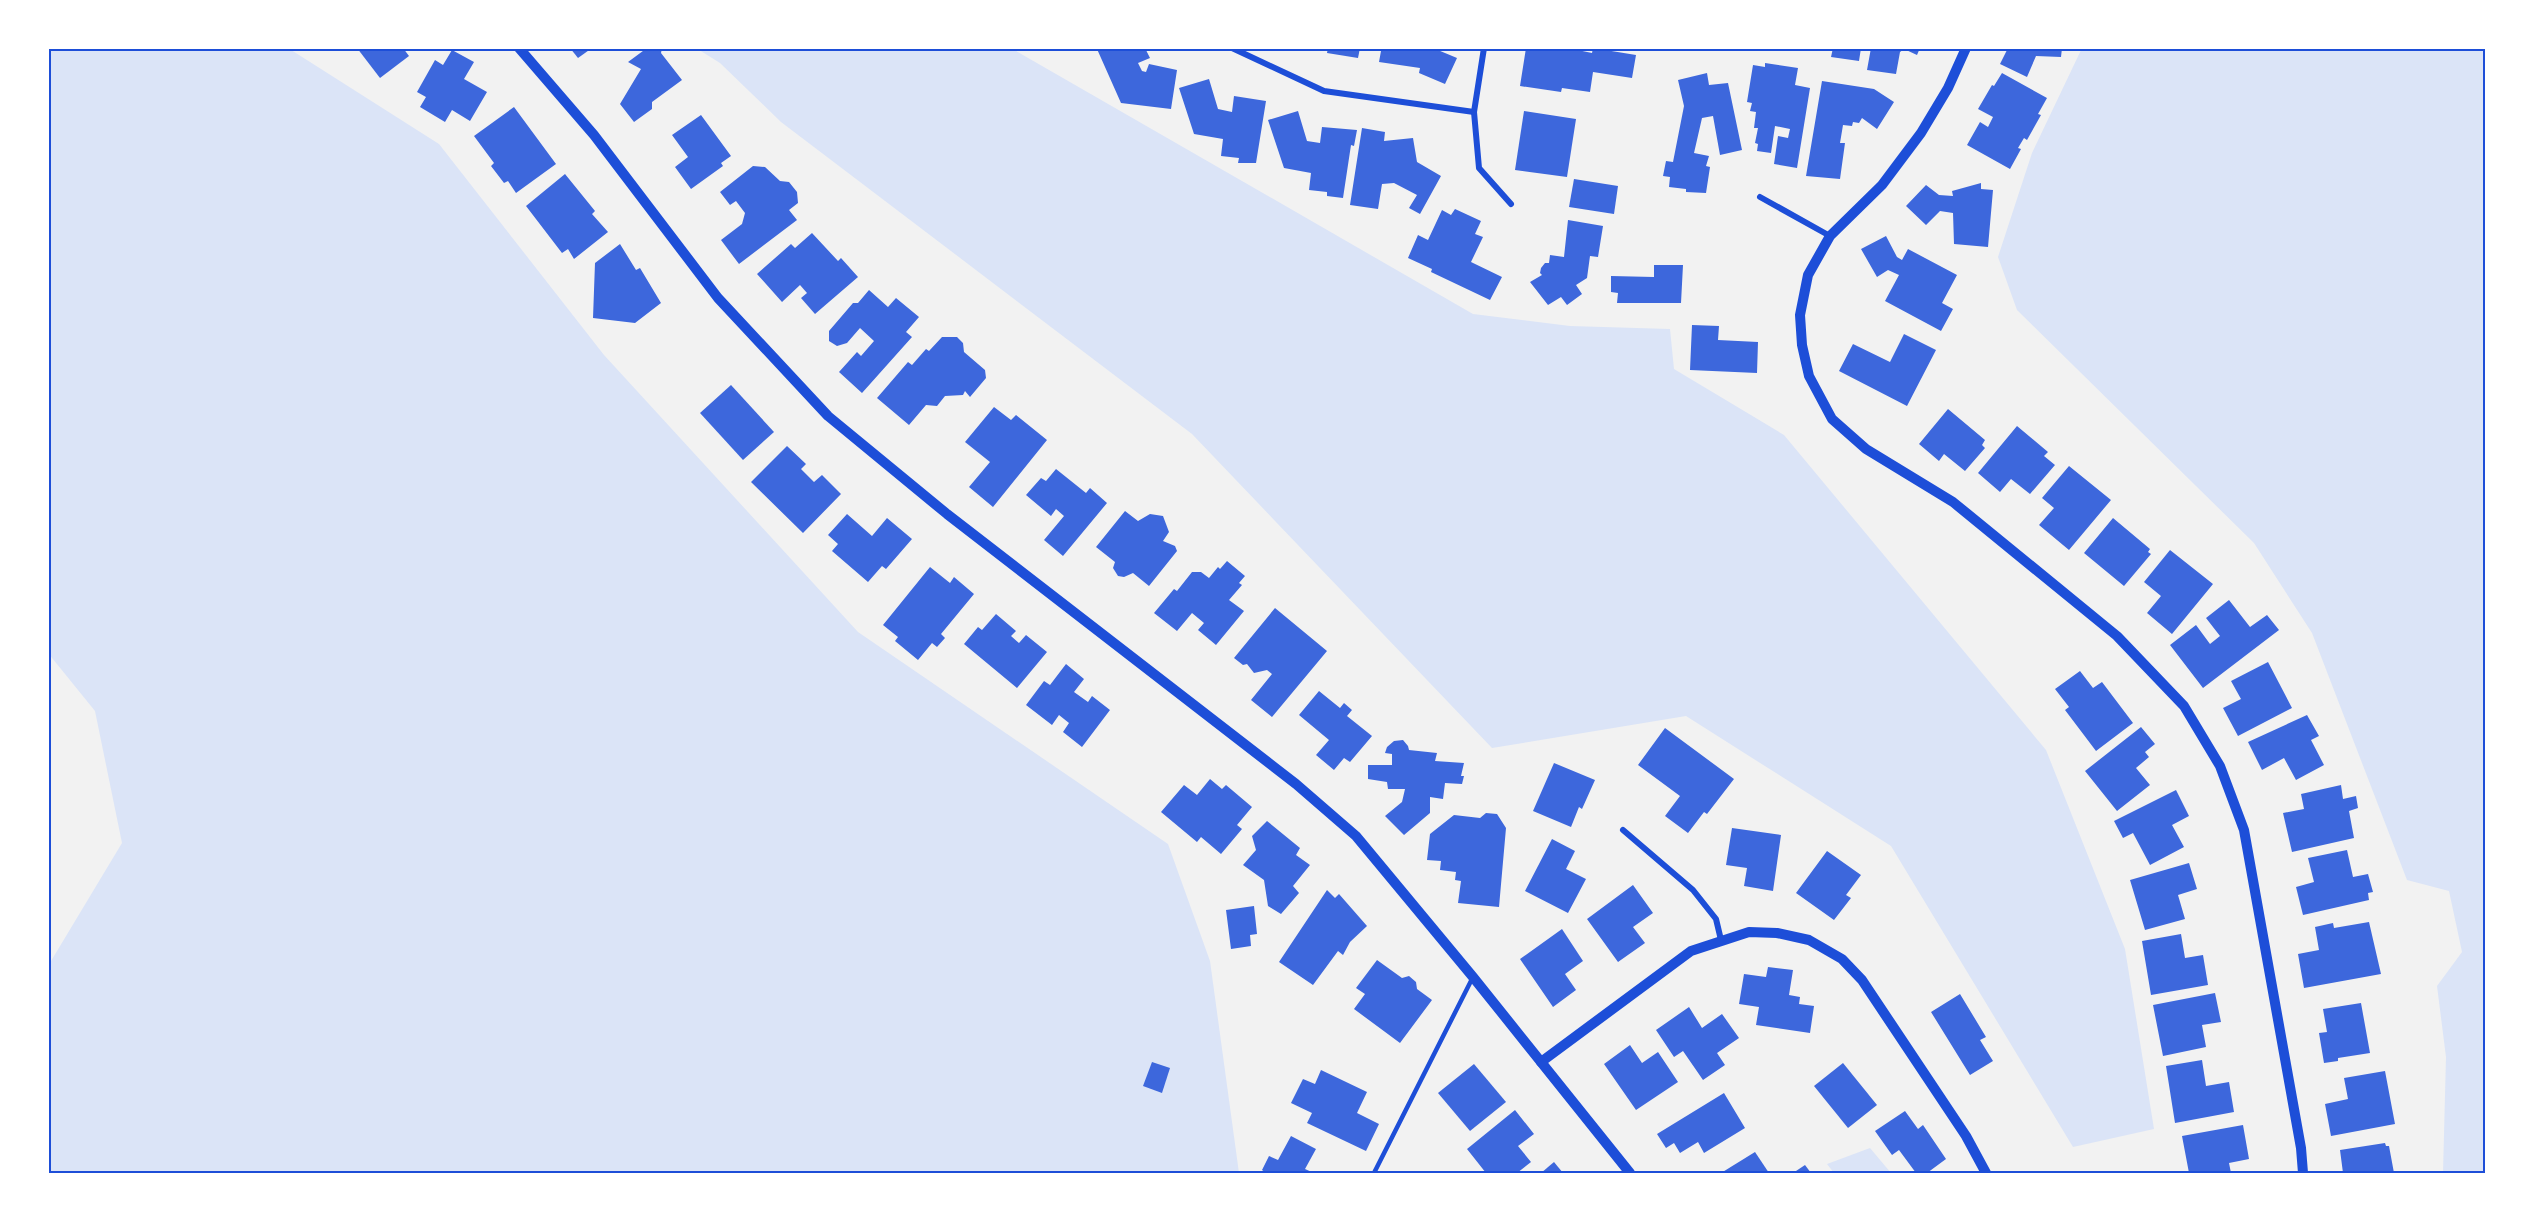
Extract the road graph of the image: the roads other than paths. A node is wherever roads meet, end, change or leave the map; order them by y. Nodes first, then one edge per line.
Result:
1 (519, 48) edge
2 (1232, 48) edge
3 (1484, 48) edge
4 (1966, 48) edge
5 (1474, 111) junction
6 (1760, 197) dead end
7 (1511, 204) dead end
8 (1830, 236) junction
9 (1623, 830) dead end
10 (1721, 940) junction
11 (1473, 977) junction
12 (1541, 1062) junction
13 (1374, 1173) edge
14 (1630, 1173) edge
15 (1986, 1173) edge
16 (2303, 1173) edge

1 - 11 street
2 - 5 street
3 - 5 street
4 - 8 street
5 - 7 street
6 - 8 street
8 - 16 street
9 - 10 street
10 - 12 street
10 - 15 street
11 - 12 street
11 - 13 lane
12 - 14 street

